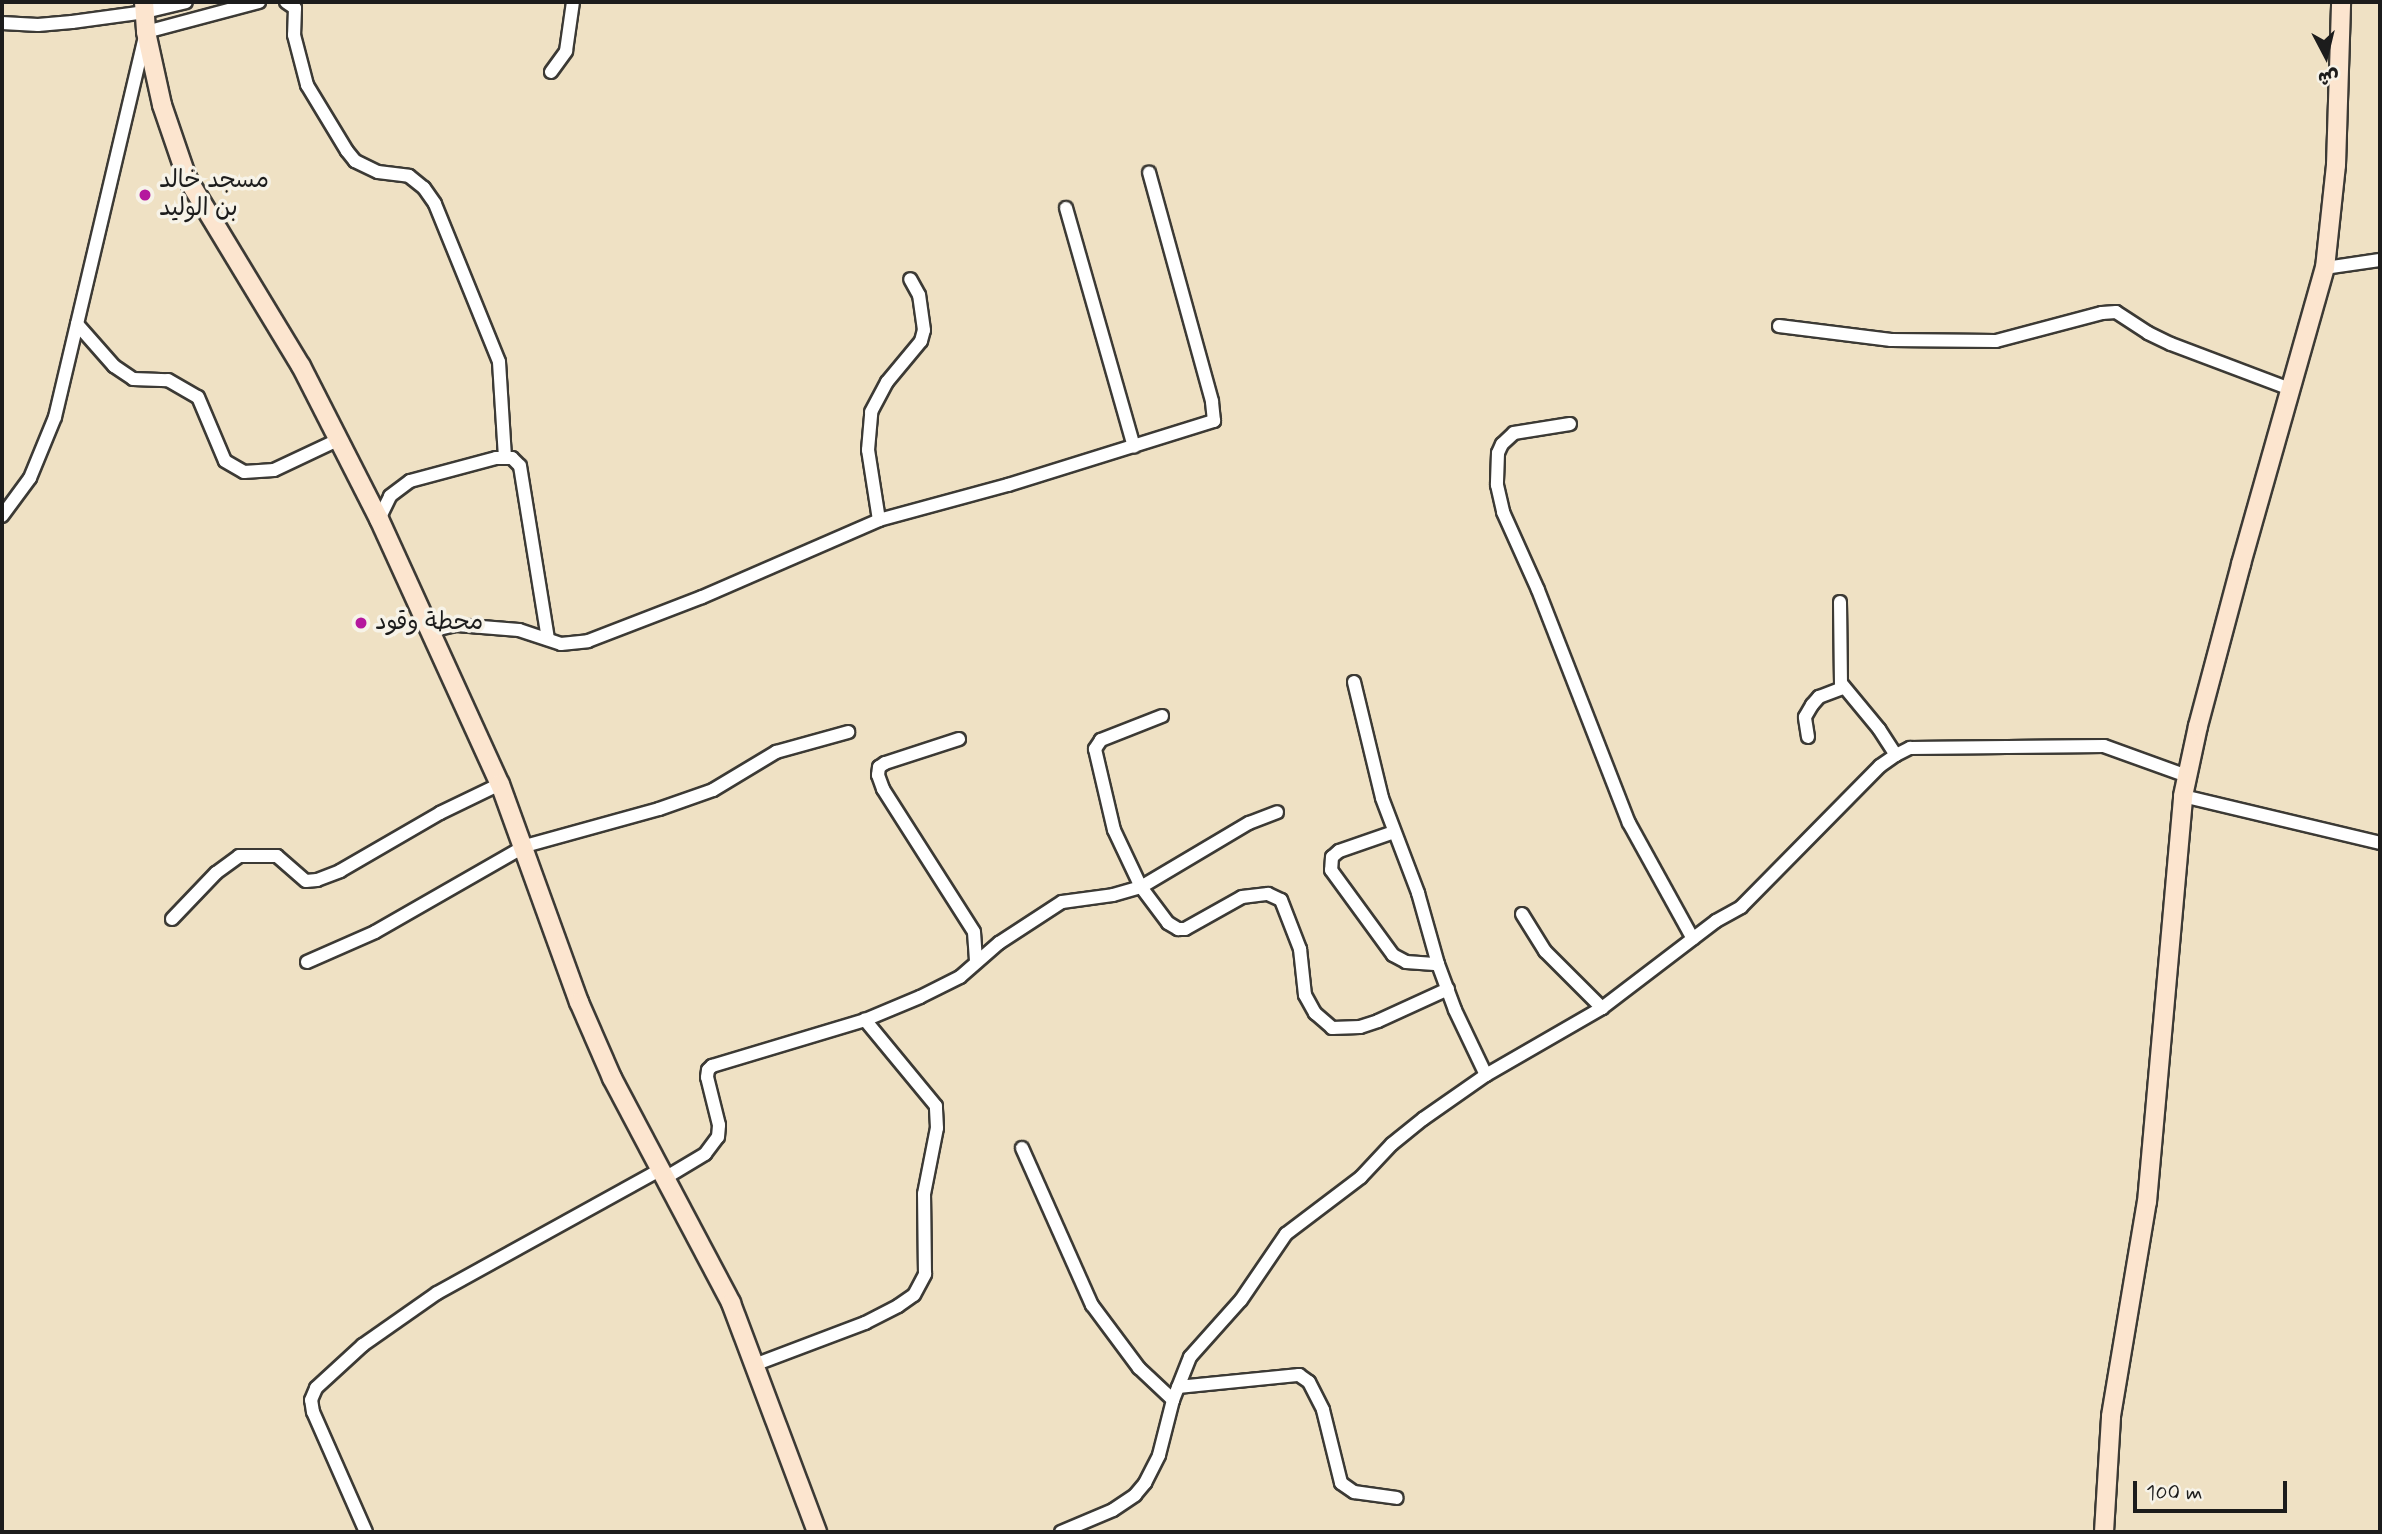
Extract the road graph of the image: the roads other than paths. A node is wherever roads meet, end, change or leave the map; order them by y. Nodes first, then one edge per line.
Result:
1 (186, 2) edge
2 (259, 2) edge
3 (286, 2) edge
4 (573, 2) edge
5 (2341, 2) edge
6 (144, 7) edge
7 (2, 23) edge
8 (146, 32) junction
9 (551, 72) dead end
10 (1149, 173) dead end
11 (1066, 208) dead end
12 (2380, 260) edge
13 (2325, 268) junction
14 (910, 279) dead end
15 (77, 324) junction
16 (1779, 326) dead end
17 (2290, 389) junction
18 (1570, 424) dead end
19 (340, 439) junction
20 (1134, 447) junction
21 (505, 457) junction
22 (2, 516) edge
23 (379, 519) junction
24 (879, 520) junction
25 (1840, 602) dead end
26 (430, 631) junction
27 (548, 639) junction
28 (1354, 682) dead end
29 (1842, 688) junction
30 (1162, 716) dead end
31 (848, 732) dead end
32 (1808, 737) dead end
33 (959, 738) dead end
34 (1896, 755) junction
35 (2187, 776) junction
36 (500, 784) junction
37 (2183, 796) junction
38 (1277, 812) dead end
39 (1394, 832) junction
40 (2380, 843) edge
41 (525, 846) junction
42 (1141, 887) junction
43 (1522, 914) dead end
44 (173, 919) dead end
45 (1693, 939) junction
46 (976, 961) junction
47 (307, 962) dead end
48 (1438, 964) junction
49 (1448, 989) junction
50 (1602, 1008) junction
51 (865, 1020) junction
52 (1486, 1075) junction
53 (1022, 1148) dead end
54 (663, 1174) junction
55 (754, 1365) junction
56 (1178, 1387) junction
57 (1173, 1400) junction
58 (1397, 1498) dead end
59 (366, 1532) edge
60 (817, 1532) edge
61 (1061, 1532) edge
62 (2104, 1532) edge

1 - 6 street
2 - 8 street
3 - 21 street
4 - 9 street
5 - 13 street
6 - 7 street
6 - 8 street
8 - 15 street
8 - 19 street
10 - 20 street
11 - 20 street
12 - 13 street
13 - 17 street
14 - 24 street
15 - 19 street
15 - 22 street
16 - 17 street
17 - 35 street
18 - 45 street
19 - 23 street
20 - 24 street
21 - 23 street
21 - 27 street
23 - 26 street
24 - 27 street
25 - 29 street
26 - 27 street
26 - 36 street
28 - 39 street
29 - 32 street
29 - 34 street
30 - 42 street
31 - 41 street
33 - 46 street
34 - 35 street
34 - 45 street
35 - 37 street
36 - 41 street
36 - 44 street
37 - 40 street
37 - 62 street
38 - 42 street
39 - 48 street
39 - 48 street
41 - 47 street
41 - 54 street
42 - 46 street
42 - 49 street
43 - 50 street
45 - 50 street
46 - 51 street
48 - 49 street
49 - 52 street
50 - 52 street
51 - 54 street
51 - 55 street
52 - 56 street
53 - 57 street
54 - 55 street
54 - 59 street
55 - 60 street
56 - 57 street
56 - 58 street
57 - 61 street

